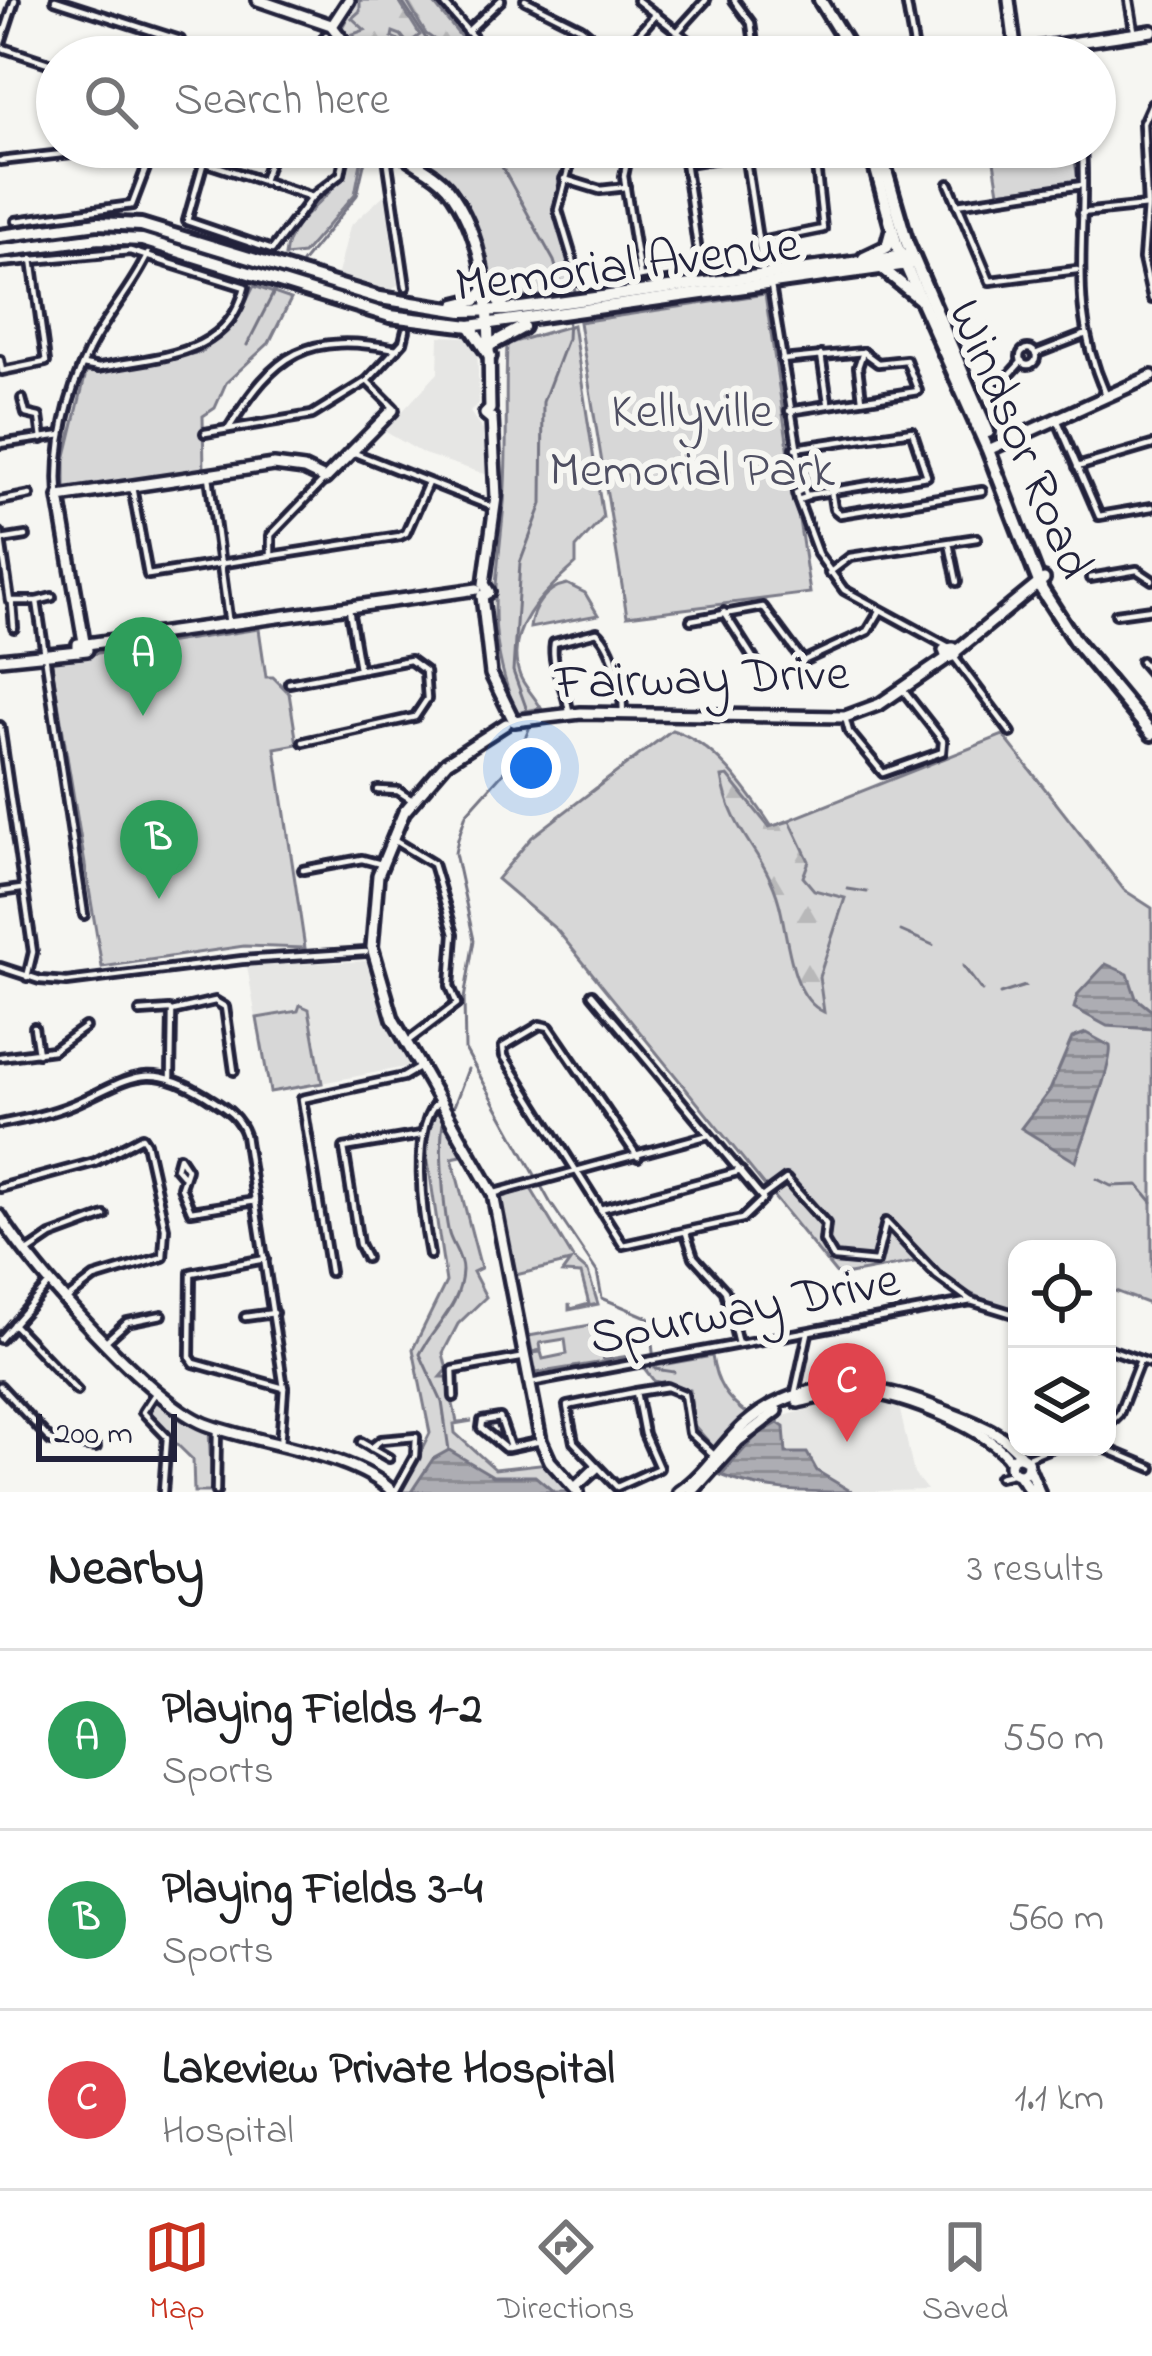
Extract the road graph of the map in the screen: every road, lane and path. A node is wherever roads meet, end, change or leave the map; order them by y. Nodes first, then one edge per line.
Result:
1 (15, 0) edge
2 (55, 0) edge
3 (258, 0) edge
4 (349, 0) edge
5 (441, 0) edge
6 (501, 0) edge
7 (524, 0) edge
8 (637, 0) edge
9 (706, 0) edge
10 (734, 0) edge
11 (820, 0) edge
12 (918, 0) edge
13 (1009, 0) edge
14 (1129, 0) edge
15 (908, 3) edge
16 (656, 14) junction
17 (329, 30) junction
18 (1152, 31) edge
19 (467, 32) junction
20 (677, 32) junction
21 (1134, 34) junction
22 (168, 36) edge
23 (325, 36) edge
24 (335, 36) edge
25 (471, 36) edge
26 (591, 36) edge
27 (636, 36) edge
28 (680, 36) edge
29 (754, 36) edge
30 (841, 36) edge
31 (913, 36) edge
32 (1014, 36) edge
33 (1116, 37) edge
34 (0, 47) edge
35 (36, 59) edge
36 (1152, 103) edge
37 (36, 154) edge
38 (0, 161) edge
39 (146, 168) edge
40 (201, 168) edge
41 (224, 168) edge
42 (267, 168) edge
43 (342, 168) edge
44 (389, 168) edge
45 (420, 168) edge
46 (567, 168) edge
47 (628, 168) edge
48 (687, 168) edge
49 (747, 168) edge
50 (817, 168) edge
51 (879, 168) edge
52 (881, 168) edge
53 (1082, 168) edge
54 (563, 179) junction
55 (263, 181) junction
56 (949, 184) dead end
57 (1082, 185) junction
58 (626, 188) junction
59 (312, 196) junction
60 (955, 204) junction
61 (1147, 206) junction
62 (1081, 213) junction
63 (16, 221) dead end
64 (891, 230) junction
65 (0, 236) edge
66 (759, 242) junction
67 (1152, 249) edge
68 (1143, 250) junction
69 (0, 251) edge
70 (148, 254) junction
71 (32, 259) junction
72 (908, 260) junction
73 (0, 263) edge
74 (856, 263) junction
75 (883, 269) junction
76 (1077, 270) junction
77 (640, 278) junction
78 (768, 281) junction
79 (483, 285) junction
80 (406, 287) dead end
81 (921, 300) junction
82 (1152, 300) edge
83 (1145, 307) dead end
84 (441, 309) junction
85 (506, 310) junction
86 (486, 311) junction
87 (531, 322) junction
88 (470, 326) junction
89 (488, 326) junction
90 (406, 330) dead end
91 (1084, 335) junction
92 (382, 346) junction
93 (397, 349) junction
94 (490, 351) junction
95 (863, 352) junction
96 (821, 355) junction
97 (387, 359) junction
98 (782, 360) junction
99 (0, 361) edge
100 (83, 365) junction
101 (1, 371) edge
102 (1152, 376) edge
103 (367, 381) junction
104 (1004, 382) dead end
105 (1106, 395) junction
106 (22, 399) dead end
107 (862, 400) junction
108 (828, 405) junction
109 (393, 409) joint
110 (789, 411) junction
111 (241, 413) junction
112 (1057, 419) junction
113 (252, 422) junction
114 (229, 428) junction
115 (205, 433) dead end
116 (62, 435) junction
117 (42, 439) junction
118 (0, 444) edge
119 (1152, 446) edge
120 (795, 448) junction
121 (992, 449) junction
122 (352, 452) junction
123 (1077, 467) junction
124 (209, 476) junction
125 (325, 479) junction
126 (428, 483) junction
127 (132, 487) junction
128 (831, 490) junction
129 (982, 490) dead end
130 (803, 494) junction
131 (31, 495) dead end
132 (59, 497) junction
133 (0, 501) edge
134 (494, 508) junction
135 (1152, 508) edge
136 (0, 536) edge
137 (26, 536) dead end
138 (977, 538) dead end
139 (949, 542) junction
140 (271, 556) junction
141 (221, 563) junction
142 (829, 573) junction
143 (1090, 578) dead end
144 (1152, 580) edge
145 (1042, 581) junction
146 (957, 583) dead end
147 (481, 590) junction
148 (52, 598) dead end
149 (37, 601) junction
150 (12, 603) junction
151 (348, 606) junction
152 (1152, 609) edge
153 (880, 611) junction
154 (724, 612) junction
155 (1116, 614) dead end
156 (691, 620) dead end
157 (229, 625) junction
158 (14, 628) dead end
159 (84, 644) junction
160 (50, 652) junction
161 (951, 655) junction
162 (0, 659) edge
163 (1141, 661) dead end
164 (757, 664) dead end
165 (358, 668) junction
166 (1152, 674) edge
167 (289, 683) dead end
168 (903, 689) junction
169 (569, 714) junction
170 (623, 714) junction
171 (845, 717) junction
172 (510, 724) junction
173 (1152, 724) edge
174 (0, 727) edge
175 (1011, 733) dead end
176 (1152, 734) edge
177 (303, 742) dead end
178 (378, 790) dead end
179 (412, 800) junction
180 (390, 839) junction
181 (381, 864) junction
182 (303, 870) dead end
183 (21, 889) junction
184 (0, 892) edge
185 (84, 915) dead end
186 (370, 952) junction
187 (0, 968) edge
188 (27, 977) junction
189 (592, 994) dead end
190 (172, 1011) junction
191 (140, 1012) dead end
192 (85, 1027) dead end
193 (34, 1028) dead end
194 (406, 1043) junction
195 (38, 1053) junction
196 (0, 1057) edge
197 (420, 1067) junction
198 (234, 1071) dead end
199 (171, 1077) junction
200 (441, 1100) junction
201 (0, 1124) edge
202 (421, 1135) junction
203 (710, 1135) junction
204 (638, 1157) junction
205 (742, 1171) junction
206 (577, 1172) junction
207 (182, 1175) dead end
208 (0, 1188) edge
209 (493, 1194) junction
210 (763, 1197) junction
211 (256, 1201) junction
212 (600, 1209) junction
213 (0, 1216) edge
214 (105, 1216) dead end
215 (4, 1233) edge
216 (686, 1233) junction
217 (27, 1253) junction
218 (430, 1255) dead end
219 (366, 1258) dead end
220 (266, 1259) junction
221 (330, 1272) dead end
222 (51, 1282) junction
223 (67, 1299) junction
224 (971, 1300) junction
225 (1008, 1312) edge
226 (274, 1313) junction
227 (162, 1315) dead end
228 (245, 1317) dead end
229 (13, 1324) junction
230 (808, 1331) junction
231 (0, 1340) edge
232 (106, 1340) junction
233 (738, 1344) junction
234 (1116, 1351) edge
235 (526, 1357) junction
236 (1140, 1360) junction
237 (1152, 1364) edge
238 (530, 1383) junction
239 (0, 1386) edge
240 (284, 1388) junction
241 (77, 1391) dead end
242 (156, 1392) junction
243 (636, 1392) junction
244 (454, 1397) dead end
245 (794, 1397) junction
246 (1116, 1417) edge
247 (217, 1428) junction
248 (541, 1441) junction
249 (361, 1442) dead end
250 (502, 1442) dead end
251 (280, 1446) junction
252 (96, 1448) dead end
253 (371, 1448) junction
254 (1116, 1453) edge
255 (716, 1456) junction
256 (1036, 1456) edge
257 (389, 1458) dead end
258 (1020, 1465) junction
259 (597, 1467) junction
260 (1152, 1468) edge
261 (576, 1489) edge
262 (385, 1490) edge
263 (163, 1492) edge
264 (216, 1492) edge
265 (679, 1492) edge
266 (692, 1492) edge
267 (1035, 1492) edge

1 - 34 street
2 - 22 street
3 - 17 street
4 - 17 street
5 - 19 street
6 - 19 street
7 - 26 street
8 - 16 street
9 - 20 street
10 - 29 street
11 - 30 main road
12 - 15 street
13 - 32 street
14 - 21 street
15 - 31 street
16 - 20 street
16 - 27 street
17 - 23 street
17 - 24 street
18 - 21 street
19 - 25 street
20 - 28 street
21 - 33 street
34 - 35 street
36 - 61 street
37 - 38 street
39 - 63 street
40 - 59 street
41 - 55 street
42 - 55 street
43 - 59 street
44 - 80 street
45 - 79 street
46 - 54 street
47 - 58 street
48 - 77 street
49 - 66 street
50 - 66 street
51 - 64 main road, Windsor Road
52 - 72 main road, Windsor Road
53 - 57 street
54 - 58 street
54 - 77 street
55 - 59 street
56 - 60 street
57 - 60 street
57 - 62 street
58 - 77 street
60 - 76 street
61 - 62 street
61 - 68 street
62 - 76 street
64 - 72 main road, Windsor Road
64 - 74 main road
65 - 84 main road, Memorial Avenue
66 - 78 street
67 - 68 street
68 - 82 street
69 - 88 main road, Memorial Avenue
70 - 71 street
70 - 100 street
70 - 100 street
71 - 73 street
71 - 101 street
72 - 74 main road, Memorial Avenue
72 - 75 main road, Memorial Avenue
72 - 81 main road, Windsor Road
72 - 121 main road, Windsor Road
74 - 78 main road, Memorial Avenue
75 - 78 main road, Memorial Avenue
75 - 81 main road
76 - 91 street
78 - 85 main road, Memorial Avenue
78 - 87 main road, Memorial Avenue
78 - 98 street
79 - 84 main road
79 - 85 main road
79 - 86 street
81 - 121 main road, Windsor Road
82 - 83 street
84 - 86 main road, Memorial Avenue
85 - 86 main road, Memorial Avenue
86 - 89 street
87 - 89 main road, Memorial Avenue
87 - 94 main road
88 - 89 main road, Memorial Avenue
88 - 94 main road
89 - 94 street
90 - 93 street
91 - 104 street
91 - 105 street
92 - 93 street
92 - 97 street
92 - 111 street
93 - 97 street
94 - 134 street
95 - 96 street
95 - 107 street
95 - 107 street
96 - 98 street
96 - 108 street
97 - 103 street
98 - 110 street
99 - 101 street
100 - 116 street
102 - 105 street
103 - 109 street
103 - 113 street
105 - 112 street
106 - 117 street
107 - 108 street
108 - 110 street
109 - 122 street
110 - 120 street
111 - 113 street
111 - 114 street
112 - 121 street
112 - 123 street
113 - 114 street
114 - 115 street
116 - 117 street
116 - 132 street
117 - 118 street
119 - 123 street
120 - 128 street
120 - 130 street
121 - 145 main road, Windsor Road
122 - 125 street
122 - 126 street
123 - 135 street
124 - 125 street
124 - 127 street
124 - 141 street
125 - 140 street
126 - 134 street
126 - 140 street
127 - 132 street
127 - 141 street
128 - 129 street
128 - 130 street
130 - 142 street
131 - 133 street
132 - 159 street
134 - 147 street
136 - 137 street
136 - 150 street
138 - 139 street
139 - 142 street
139 - 146 street
140 - 141 street
141 - 157 street
142 - 153 street
143 - 144 street
145 - 161 street, Fairway Drive
145 - 173 main road, Windsor Road
145 - 176 main road, Windsor Road
147 - 151 street
147 - 172 street
148 - 149 street
149 - 150 street
149 - 160 street
150 - 158 street
151 - 157 street
151 - 165 street
152 - 155 street
153 - 154 street
153 - 161 street
154 - 156 street
154 - 164 street
157 - 159 street
159 - 160 street
160 - 162 street
160 - 185 street
161 - 168 street, Fairway Drive
161 - 175 street
163 - 166 street
165 - 167 street
165 - 177 street
168 - 171 street, Fairway Drive
168 - 171 street
169 - 170 street, Fairway Drive
169 - 170 street
169 - 172 street, Fairway Drive
170 - 171 street, Fairway Drive
172 - 179 street, Fairway Drive
174 - 183 street
178 - 179 street
179 - 180 street, Fairway Drive
180 - 181 street, Fairway Drive
180 - 194 street
181 - 182 street
181 - 186 street, Fairway Drive
183 - 184 street
183 - 188 street
186 - 188 street
186 - 194 street, Fairway Drive
187 - 188 street
189 - 203 street
190 - 191 street
190 - 198 street
190 - 199 street
192 - 195 street
193 - 195 street
194 - 197 street, Fairway Drive
195 - 196 street
197 - 200 street, Fairway Drive
197 - 221 street
199 - 201 street
199 - 211 street
200 - 202 street
200 - 209 street, Fairway Drive
202 - 218 street
202 - 219 street
203 - 204 street
203 - 205 street
204 - 206 street
204 - 206 street
205 - 210 street
205 - 212 street
206 - 209 street
206 - 212 street
207 - 211 street
208 - 223 street
209 - 235 street, Fairway Drive
210 - 216 street
210 - 224 street, Spurway Drive
211 - 220 street
212 - 216 street
213 - 215 street
214 - 217 street
215 - 217 street
216 - 233 street
217 - 222 street
220 - 226 street
220 - 240 street
222 - 223 street
222 - 229 street
223 - 232 street
224 - 225 street, Spurway Drive
224 - 230 street, Spurway Drive
226 - 228 street
226 - 240 street
227 - 232 street
229 - 231 street
229 - 241 street
230 - 233 street, Spurway Drive
230 - 245 street
232 - 242 street
233 - 238 street, Spurway Drive
234 - 236 street
235 - 238 street, Fairway Drive
235 - 244 street
236 - 237 street
236 - 246 street
238 - 248 street, Fairway Drive
239 - 252 street
240 - 251 street
242 - 247 street
242 - 263 street
243 - 255 street
243 - 259 street
243 - 259 street
245 - 255 street
245 - 258 street
247 - 251 street
247 - 264 street
248 - 250 street
248 - 261 street, Fairway Drive
249 - 253 street
251 - 262 street
253 - 257 street
253 - 262 street
254 - 260 street
255 - 265 street
256 - 258 street
258 - 266 street
258 - 267 street
259 - 261 street

